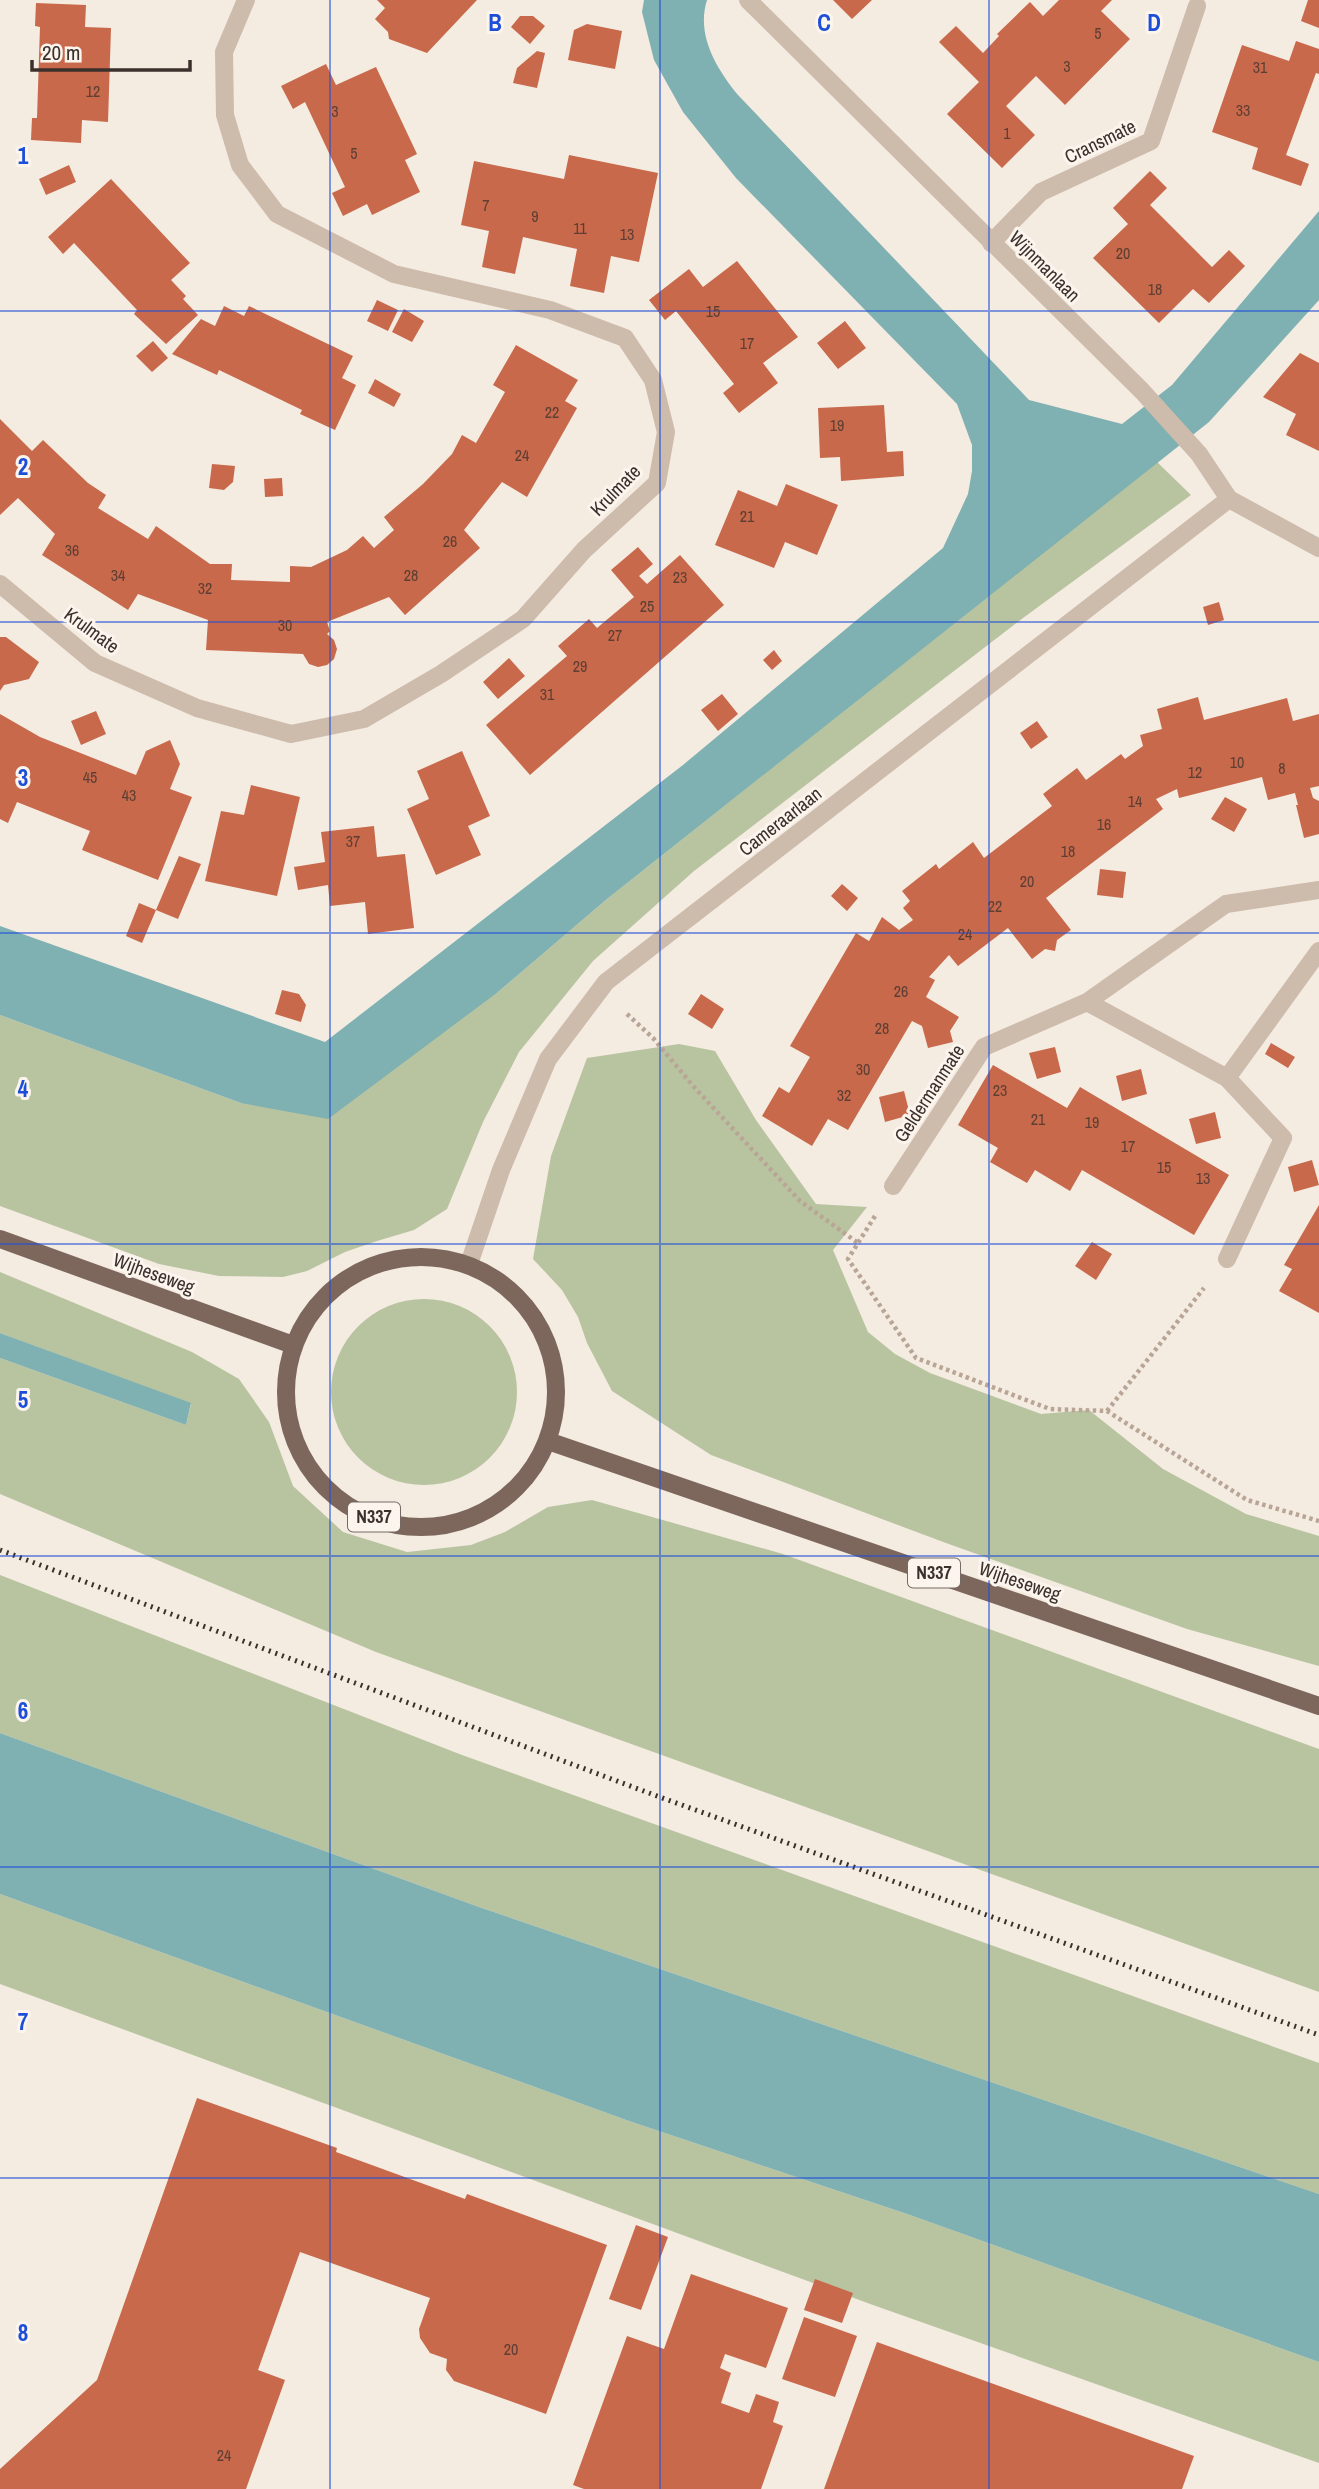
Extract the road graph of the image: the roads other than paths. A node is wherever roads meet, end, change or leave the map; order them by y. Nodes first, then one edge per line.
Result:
1 (246, 0) edge
2 (748, 0) edge
3 (1197, 2) edge
4 (991, 243) junction
5 (1229, 499) junction
6 (1319, 548) edge
7 (0, 584) edge
8 (1319, 890) edge
9 (1319, 951) edge
10 (1087, 1002) junction
11 (1227, 1078) junction
12 (893, 1186) road end
13 (0, 1240) edge
14 (1227, 1259) road end
15 (469, 1264) junction
16 (293, 1345) junction
17 (548, 1441) junction
18 (1319, 1706) edge

1 - 7 street, Krulmate
2 - 4 street, Wijnmanlaan
3 - 4 street, Cransmate
4 - 5 street, Wijnmanlaan
5 - 6 street, Wijnmanlaan
5 - 15 street, Cameraarlaan
8 - 10 street, Geldermanmate
9 - 11 street
10 - 11 street
10 - 12 street, Geldermanmate
11 - 14 street
13 - 16 main road, Wijheseweg
15 - 16 main road, N337
15 - 17 main road, N337
16 - 17 main road, N337
17 - 18 main road, Wijheseweg / N337

